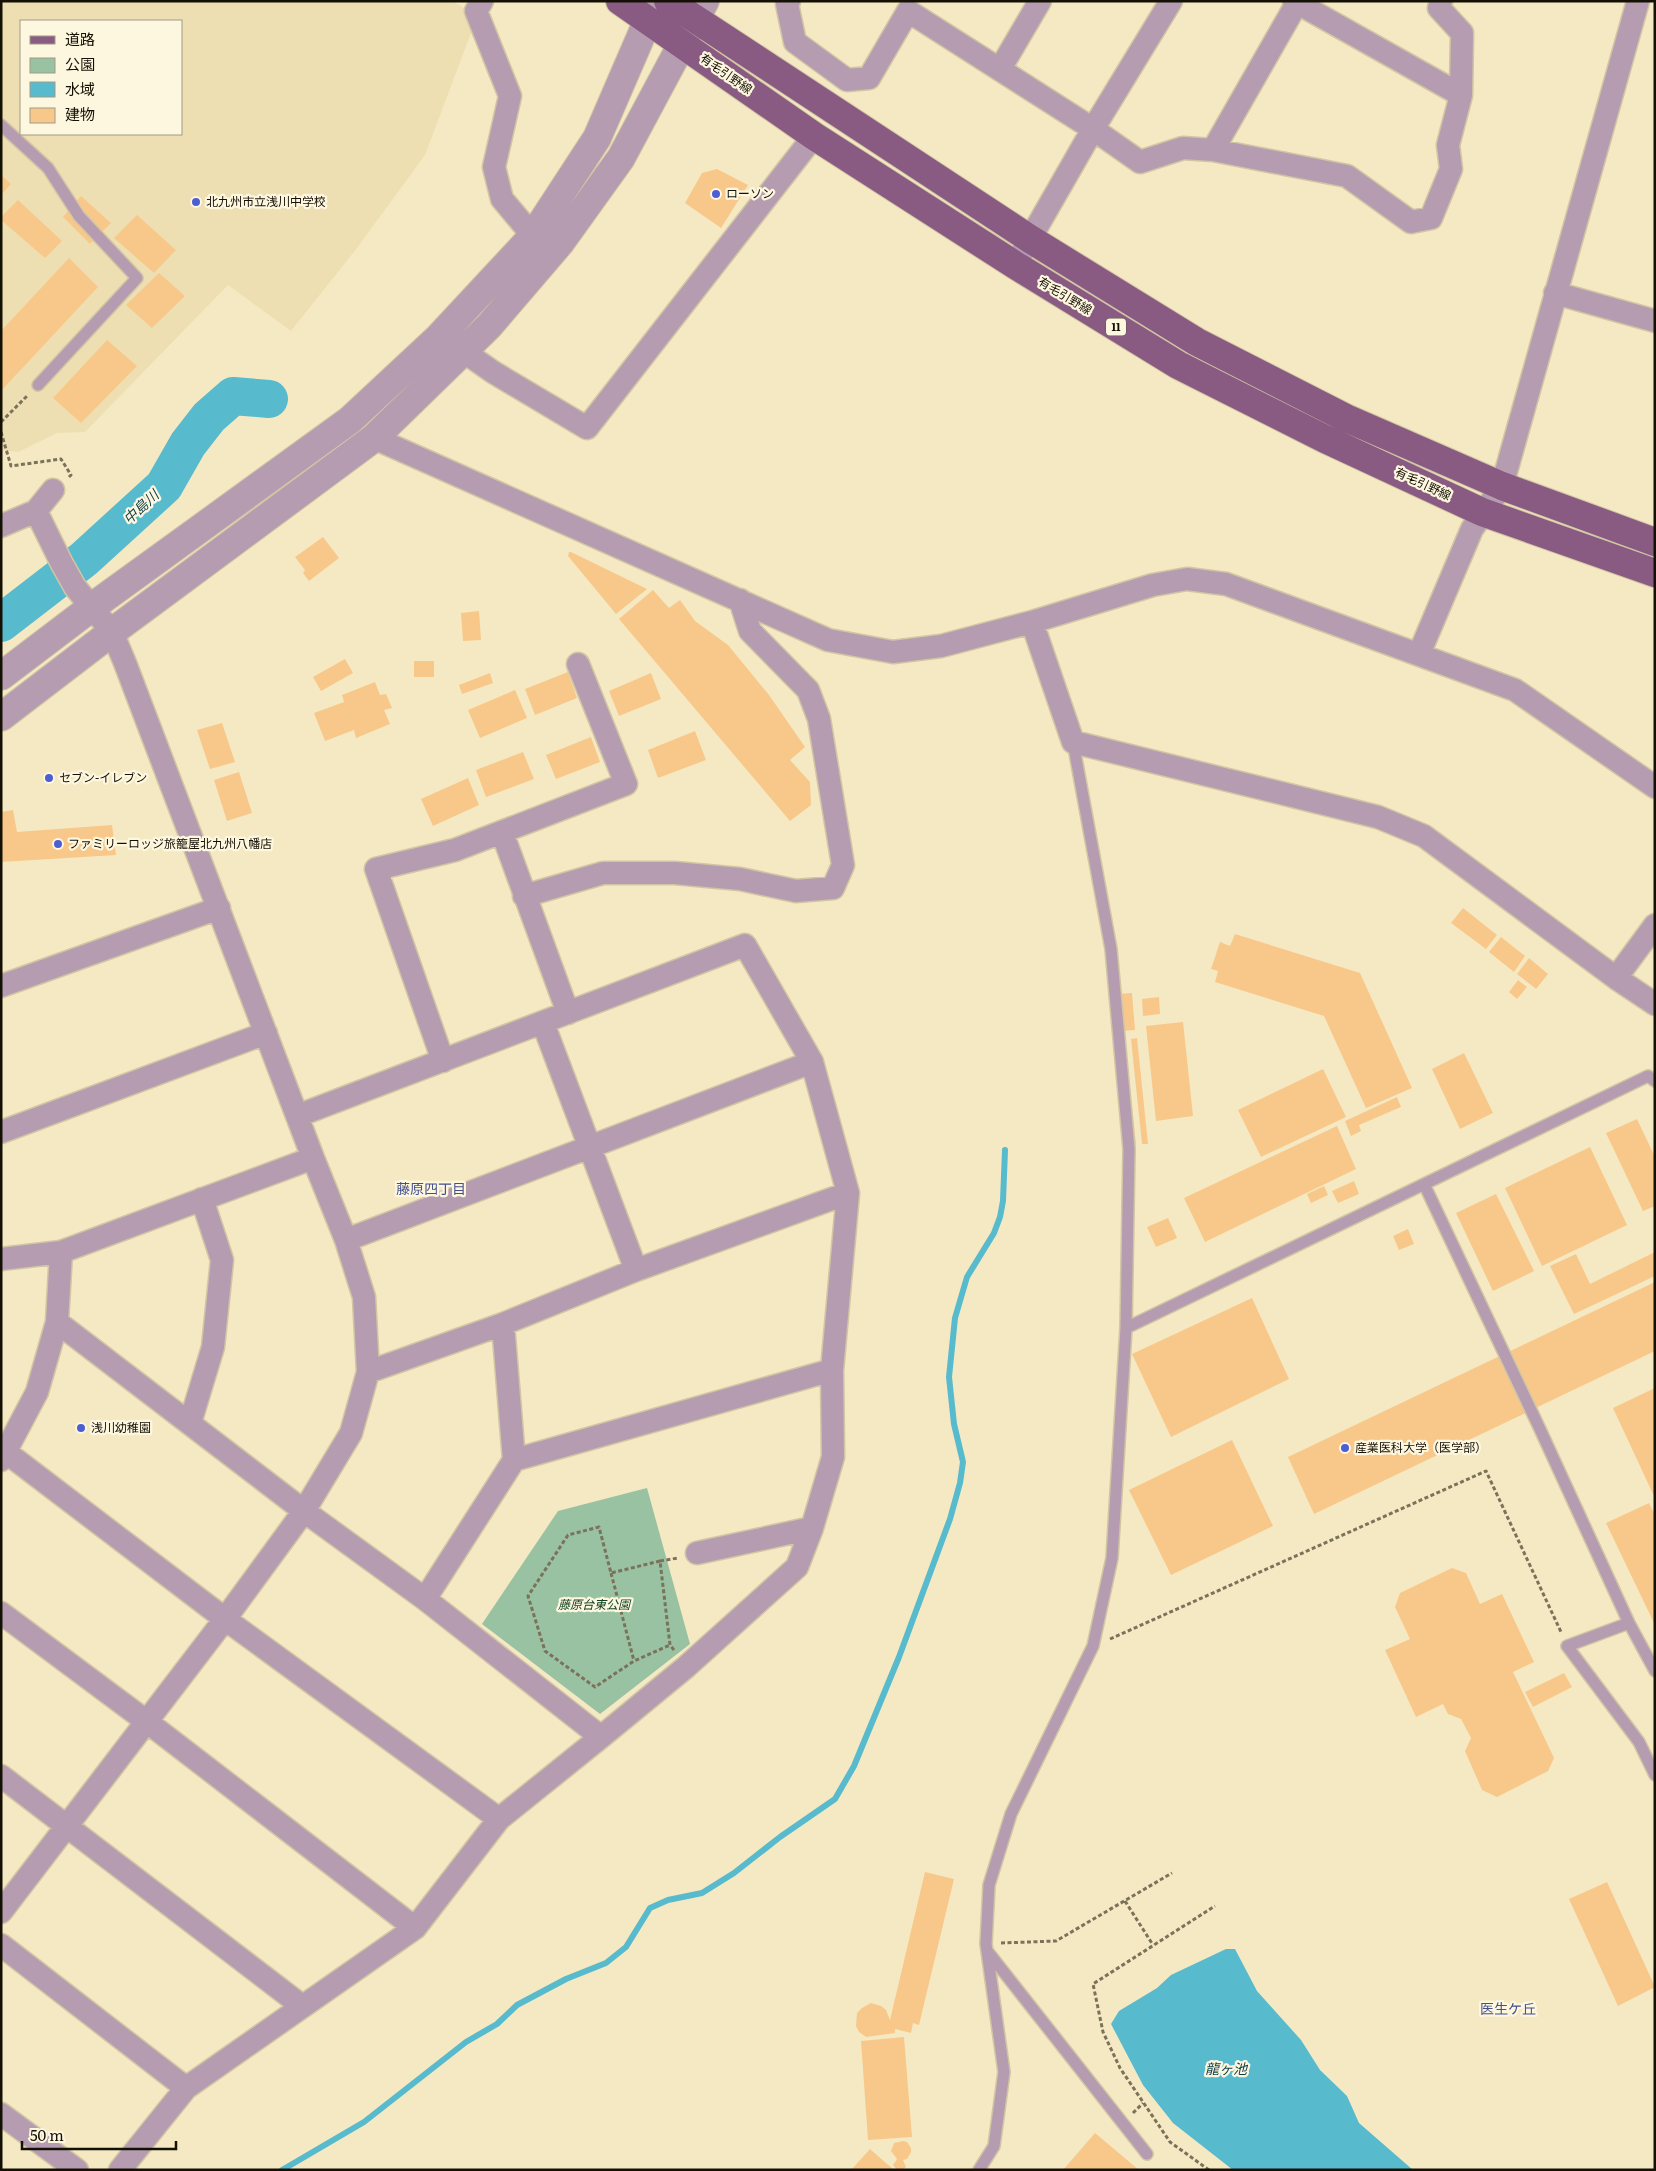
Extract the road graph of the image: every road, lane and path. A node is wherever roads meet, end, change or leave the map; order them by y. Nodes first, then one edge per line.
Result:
1 (482, 1) edge
2 (620, 1) edge
3 (668, 1) edge
4 (789, 1) edge
5 (1040, 1) edge
6 (1171, 1) edge
7 (1440, 1) edge
8 (1638, 1) edge
9 (1295, 2) edge
10 (911, 6) edge
11 (654, 10) edge
12 (700, 10) edge
13 (683, 44) junction
14 (1000, 69) junction
15 (1461, 95) junction
16 (1, 125) edge
17 (1093, 129) junction
18 (814, 136) junction
19 (1213, 150) junction
20 (533, 236) junction
21 (1030, 239) junction
22 (1015, 265) junction
23 (1555, 293) junction
24 (1655, 322) edge
25 (463, 351) junction
26 (38, 385) joint
27 (1, 422) edge
28 (1, 432) edge
29 (374, 438) junction
30 (1502, 486) junction
31 (53, 490) joint
32 (36, 511) junction
33 (1482, 512) junction
34 (1, 526) edge
35 (1655, 542) edge
36 (1655, 573) edge
37 (84, 597) junction
38 (740, 600) junction
39 (1032, 622) junction
40 (112, 632) junction
41 (1419, 654) junction
42 (578, 664) dead end
43 (1, 676) edge
44 (1, 717) edge
45 (1073, 742) junction
46 (1655, 787) edge
47 (502, 832) junction
48 (524, 896) junction
49 (219, 908) junction
50 (1655, 925) edge
51 (1616, 978) junction
52 (1, 986) edge
53 (1655, 1004) edge
54 (568, 1013) junction
55 (543, 1023) junction
56 (266, 1033) junction
57 (443, 1061) junction
58 (812, 1062) junction
59 (1655, 1081) edge
60 (298, 1116) junction
61 (3, 1126) edge
62 (590, 1148) junction
63 (313, 1158) junction
64 (1424, 1184) junction
65 (848, 1193) junction
66 (202, 1200) junction
67 (346, 1240) junction
68 (61, 1252) junction
69 (1, 1259) edge
70 (636, 1270) junction
71 (57, 1322) junction
72 (503, 1324) junction
73 (1126, 1328) junction
74 (832, 1370) junction
75 (368, 1372) junction
76 (190, 1424) junction
77 (4, 1456) edge
78 (514, 1460) junction
79 (304, 1511) junction
80 (812, 1528) junction
81 (696, 1553) joint
82 (660, 1561) junction
83 (611, 1573) junction
84 (425, 1599) junction
85 (1, 1613) edge
86 (225, 1619) junction
87 (1629, 1623) junction
88 (670, 1645) junction
89 (1093, 1646) junction
90 (1568, 1646) junction
91 (634, 1661) junction
92 (686, 1667) junction
93 (1655, 1671) edge
94 (146, 1721) junction
95 (601, 1737) junction
96 (1655, 1775) edge
97 (1, 1776) edge
98 (499, 1819) junction
99 (66, 1826) junction
100 (1172, 1873) dead end
101 (1126, 1901) junction
102 (1215, 1906) dead end
103 (1, 1912) edge
104 (416, 1928) junction
105 (1, 1945) edge
106 (1153, 1945) junction
107 (986, 1947) junction
108 (302, 2006) junction
109 (186, 2088) junction
110 (1, 2114) edge
111 (1147, 2154) dead end
112 (77, 2170) edge
113 (120, 2170) edge
114 (979, 2170) edge
115 (1209, 2170) edge

1 - 20 street
2 - 11 main road, 有毛引野線 / 11
3 - 12 main road, 11
4 - 10 street
5 - 14 street
6 - 17 street
7 - 15 street
8 - 23 street
9 - 15 street
9 - 19 street
10 - 14 street
11 - 13 main road, 有毛引野線 / 11
11 - 20 street
12 - 13 street
12 - 21 main road, 11
13 - 18 main road, 有毛引野線 / 11
13 - 25 street
14 - 17 street
15 - 19 street
16 - 26 lane
17 - 19 street
17 - 21 street
18 - 22 main road, 有毛引野線 / 11
18 - 25 street
20 - 37 street
21 - 22 street
21 - 30 main road, 11
22 - 33 main road, 有毛引野線 / 11
23 - 24 street
23 - 30 street
25 - 29 street
26 - 27 path
28 - 31 path
29 - 38 street
29 - 40 street
30 - 33 street
30 - 35 main road, 11
31 - 32 street
32 - 34 street
32 - 37 street
33 - 36 main road, 有毛引野線 / 11
33 - 41 street
37 - 40 street
37 - 43 street
38 - 39 street
38 - 48 street
39 - 41 street
39 - 45 street
40 - 44 street
40 - 49 street
41 - 46 street
42 - 47 street
45 - 51 street
45 - 73 lane
47 - 48 street
47 - 57 street
48 - 54 street
49 - 52 street
49 - 56 street
50 - 51 street
51 - 53 street
54 - 55 street
54 - 58 street
55 - 57 street
55 - 62 street
56 - 60 street
56 - 61 street
57 - 60 street
58 - 62 street
58 - 65 street
59 - 64 lane
60 - 63 street
62 - 67 street
62 - 70 street
63 - 66 street
63 - 67 street
64 - 73 lane
64 - 87 lane
65 - 70 street
65 - 74 street
66 - 68 street
66 - 76 street
67 - 75 street
68 - 69 street
68 - 71 street
70 - 72 street
71 - 76 street
71 - 77 street
72 - 75 street
72 - 78 street
73 - 89 lane
74 - 78 street
74 - 80 street
75 - 79 street
76 - 79 street
77 - 86 street
78 - 84 street
79 - 84 street
79 - 86 street
80 - 81 street
80 - 92 street
81 - 82 path
82 - 83 path
82 - 88 path
83 - 91 path
83 - 91 path
84 - 95 street
85 - 94 street
86 - 94 street
86 - 98 street
87 - 90 lane
87 - 93 lane
88 - 91 path
88 - 92 path
89 - 90 path
89 - 107 lane
90 - 96 lane
92 - 95 street
94 - 99 street
94 - 104 street
95 - 98 street
97 - 99 street
98 - 104 street
99 - 103 street
99 - 108 street
100 - 101 path
101 - 106 path
101 - 107 path
102 - 106 path
104 - 108 street
105 - 109 street
106 - 115 path
107 - 111 lane
107 - 114 lane
108 - 109 street
109 - 113 street
110 - 112 street

